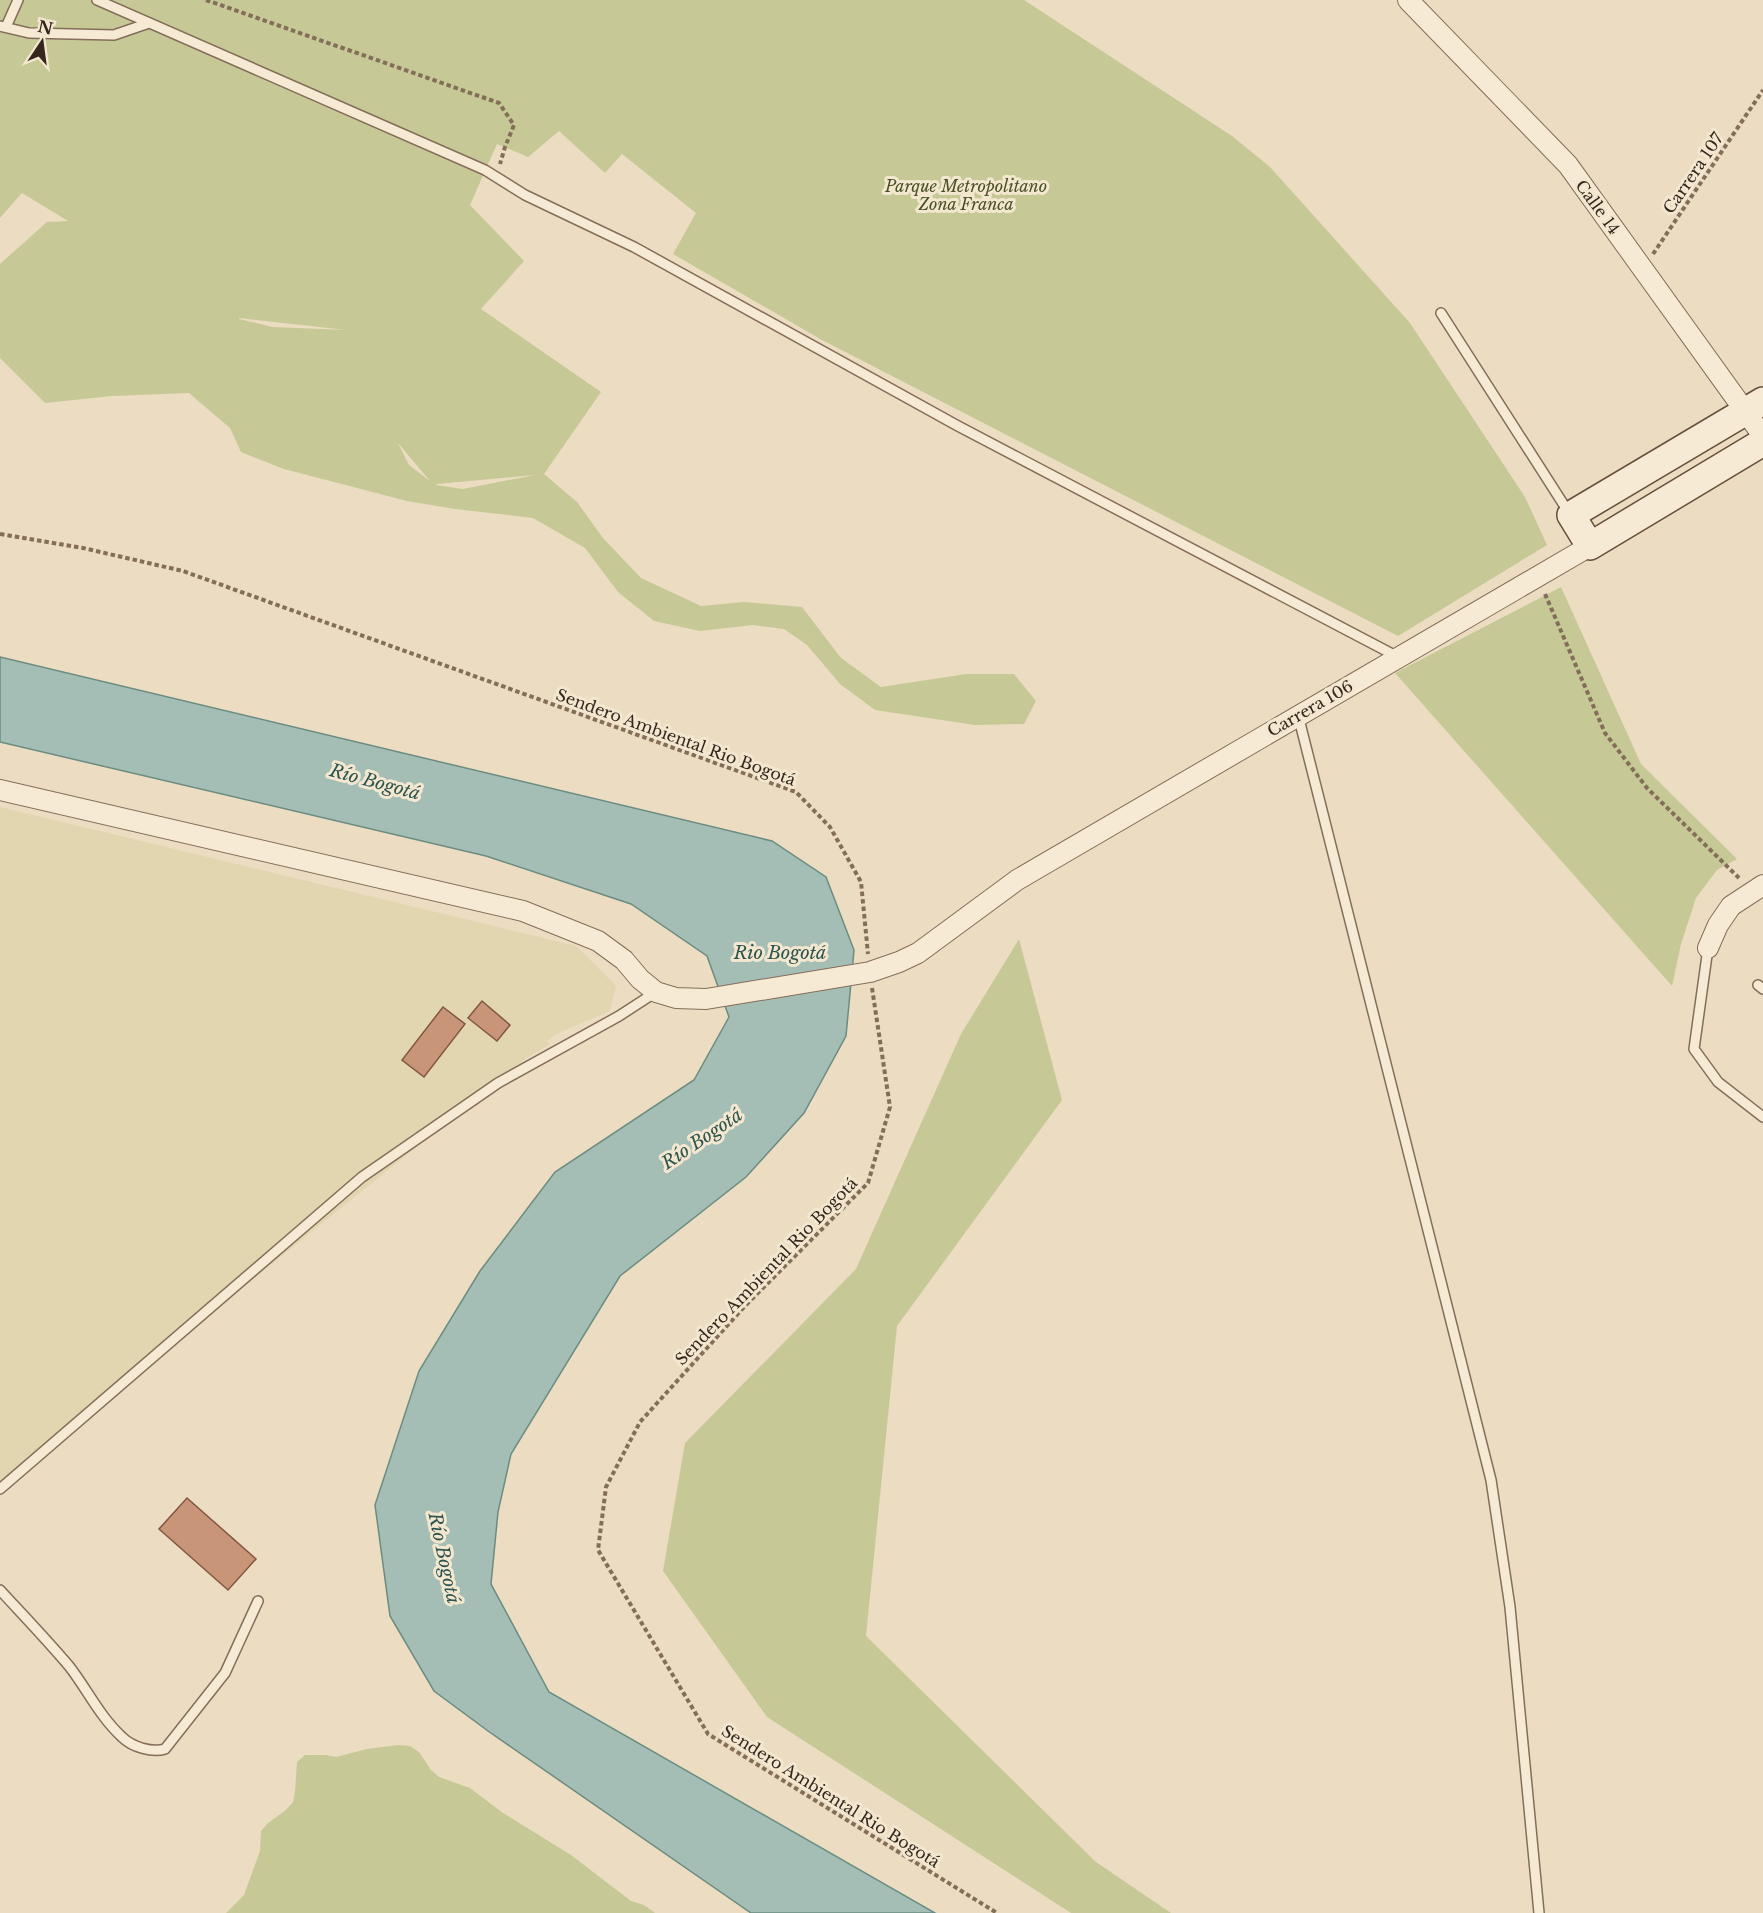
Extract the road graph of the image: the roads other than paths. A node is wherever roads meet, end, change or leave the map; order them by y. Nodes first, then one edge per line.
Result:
1 (18, 0) edge
2 (97, 0) edge
3 (1408, 0) edge
4 (149, 23) junction
5 (3, 27) edge
6 (1441, 313) dead end
7 (1754, 406) edge
8 (1763, 436) edge
9 (1763, 442) edge
10 (1571, 515) junction
11 (1590, 546) junction
12 (1398, 657) junction
13 (1298, 715) junction
14 (0, 790) edge
15 (1758, 888) edge
16 (1708, 948) joint
17 (656, 992) junction
18 (1763, 1116) edge
19 (0, 1489) edge
20 (0, 1590) edge
21 (258, 1601) dead end
22 (1539, 1913) edge

1 - 5 lane
2 - 4 lane
3 - 7 street, Calle 14
4 - 5 lane
4 - 12 lane
6 - 10 lane
7 - 8 street, Calle 14
7 - 10 street
9 - 11 street, Carrera 106
10 - 11 street
11 - 12 street, Carrera 106
12 - 13 street, Carrera 106
13 - 17 street, Carrera 106
13 - 22 lane
14 - 17 street
15 - 16 street
16 - 18 lane
17 - 19 lane
20 - 21 lane

